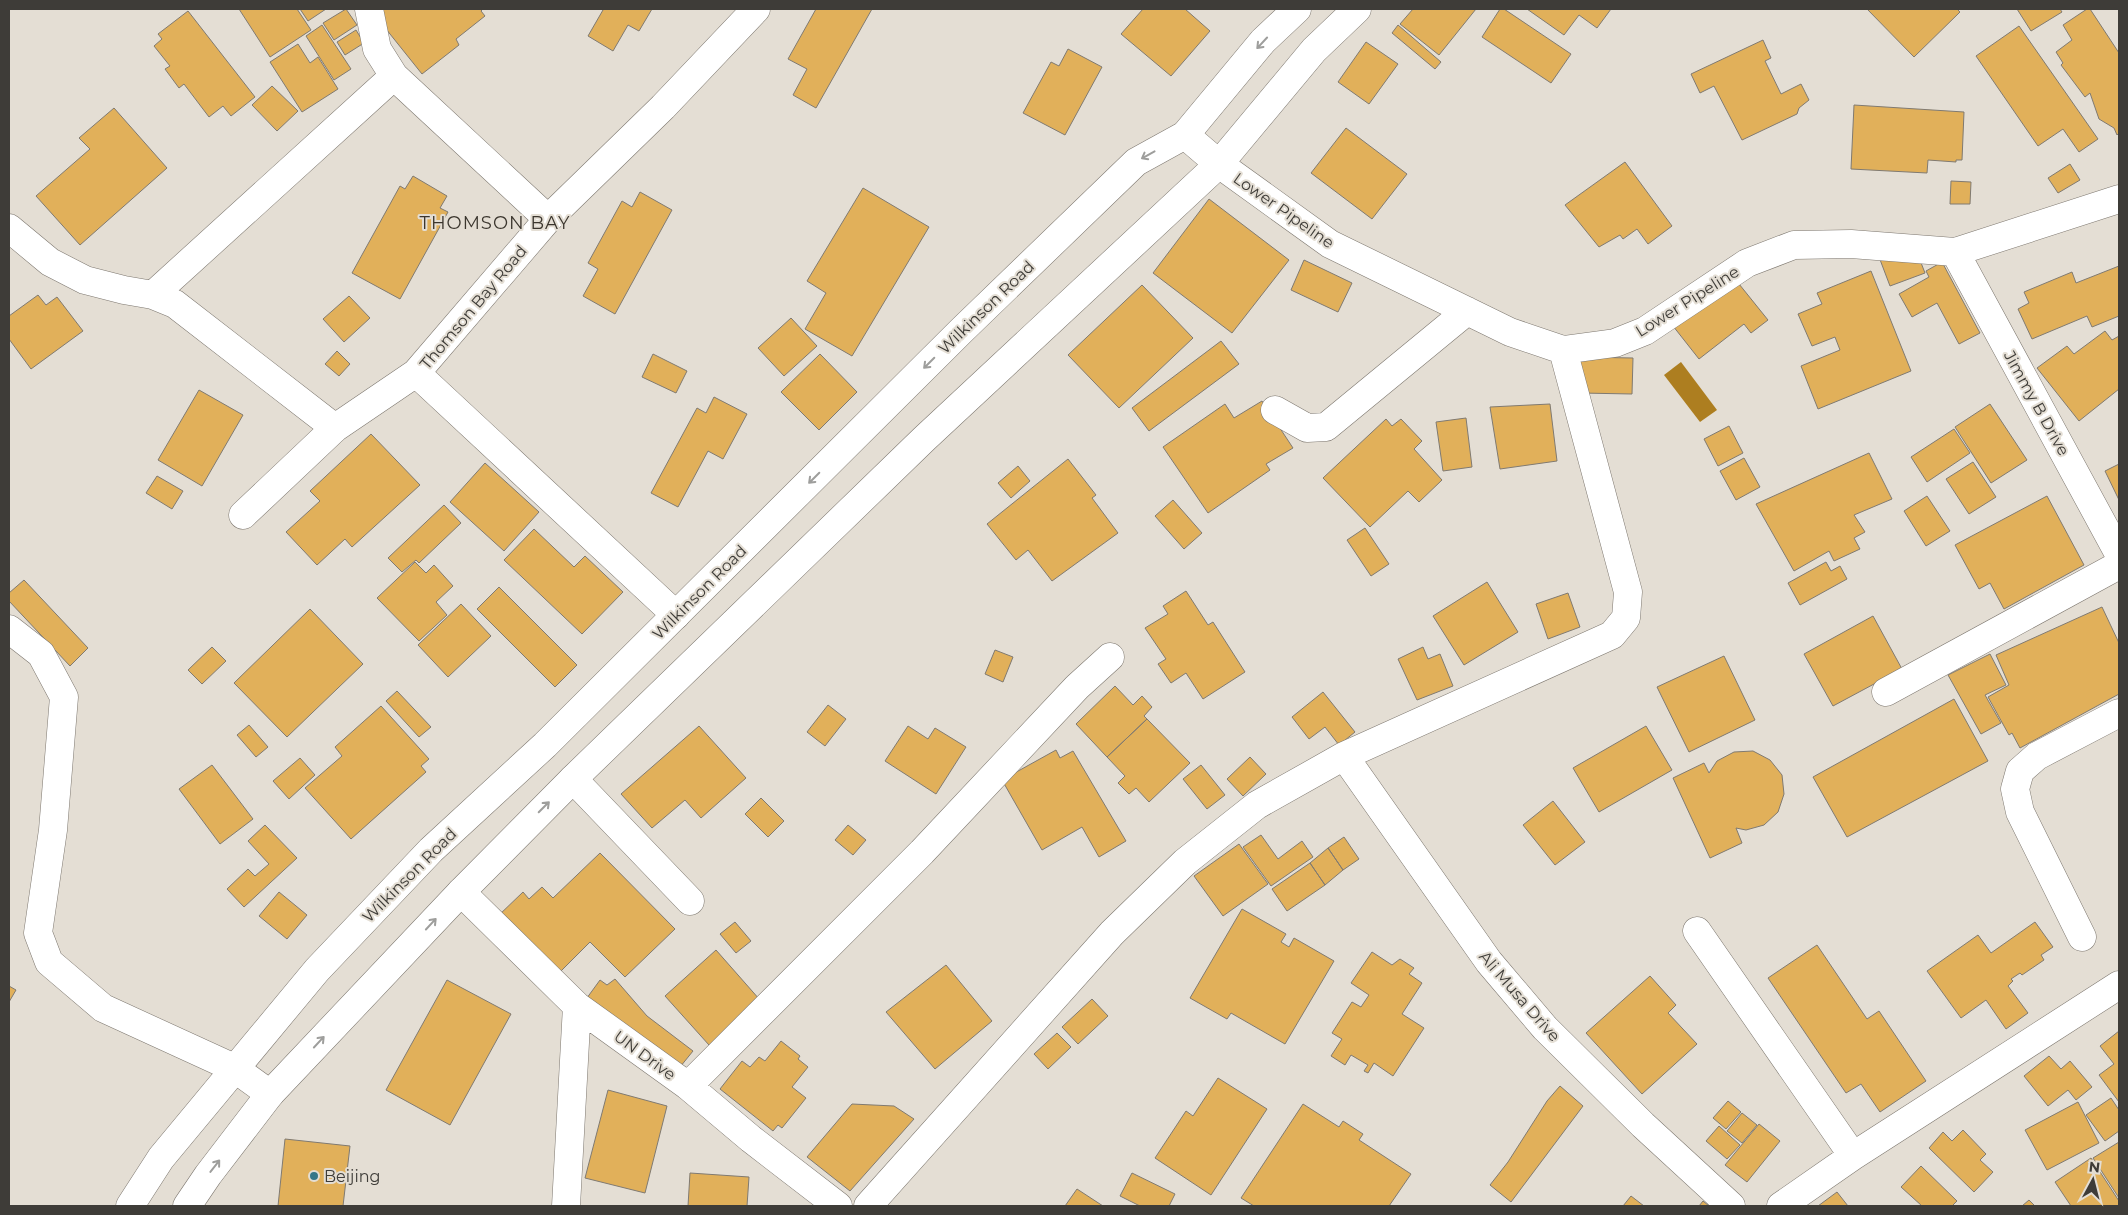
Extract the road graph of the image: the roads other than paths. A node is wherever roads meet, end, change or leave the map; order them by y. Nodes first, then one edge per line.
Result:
1 (369, 9) edge
2 (756, 9) edge
3 (1297, 9) edge
4 (1357, 9) edge
5 (394, 76) junction
6 (1185, 135) junction
7 (1219, 164) junction
8 (2119, 199) edge
9 (548, 219) junction
10 (9, 228) edge
11 (1955, 252) junction
12 (153, 295) junction
13 (1467, 311) junction
14 (1562, 350) junction
15 (416, 374) junction
16 (1276, 410) dead end
17 (335, 428) junction
18 (243, 515) dead end
19 (2119, 554) edge
20 (2119, 565) edge
21 (676, 615) junction
22 (9, 629) edge
23 (1110, 657) dead end
24 (1886, 692) dead end
25 (2119, 713) edge
26 (1344, 756) junction
27 (573, 779) junction
28 (461, 892) junction
29 (690, 901) dead end
30 (1697, 931) dead end
31 (2082, 938) dead end
32 (2119, 985) edge
33 (577, 1006) junction
34 (234, 1068) junction
35 (688, 1086) junction
36 (270, 1094) junction
37 (1853, 1156) junction
38 (130, 1206) edge
39 (188, 1206) edge
40 (566, 1206) edge
41 (838, 1206) edge
42 (868, 1206) edge
43 (1731, 1206) edge
44 (1781, 1206) edge

1 - 5 street
2 - 9 street, Thomson Bay Road
3 -> 6 street, Wilkinson Road
4 - 7 street
5 - 9 street
5 - 12 street
6 - 7 street, Lower Pipeline
6 -> 21 street, Wilkinson Road
7 - 13 street, Lower Pipeline
7 - 27 street
8 - 11 street, Lower Pipeline
9 - 15 street, Thomson Bay Road
10 - 12 street
11 - 14 street, Lower Pipeline
11 - 19 street, Jimmy B Drive
12 - 17 street
13 - 14 street, Lower Pipeline
13 - 16 street
14 - 26 street
15 - 17 street
15 - 21 street, Thomson Bay Road
17 - 18 street
20 - 24 street
21 - 34 street, Wilkinson Road
22 - 34 street
23 - 35 street
25 - 31 street
26 - 42 street
26 - 43 street, Ali Musa Drive
28 -> 27 street
27 - 29 street
28 - 33 street, UN Drive
36 -> 28 street
30 - 37 street
32 - 37 street
33 - 35 street, UN Drive
33 - 40 street
34 - 36 street
34 - 38 street, Wilkinson Road
35 - 41 street, UN Drive
39 -> 36 street
37 - 44 street

